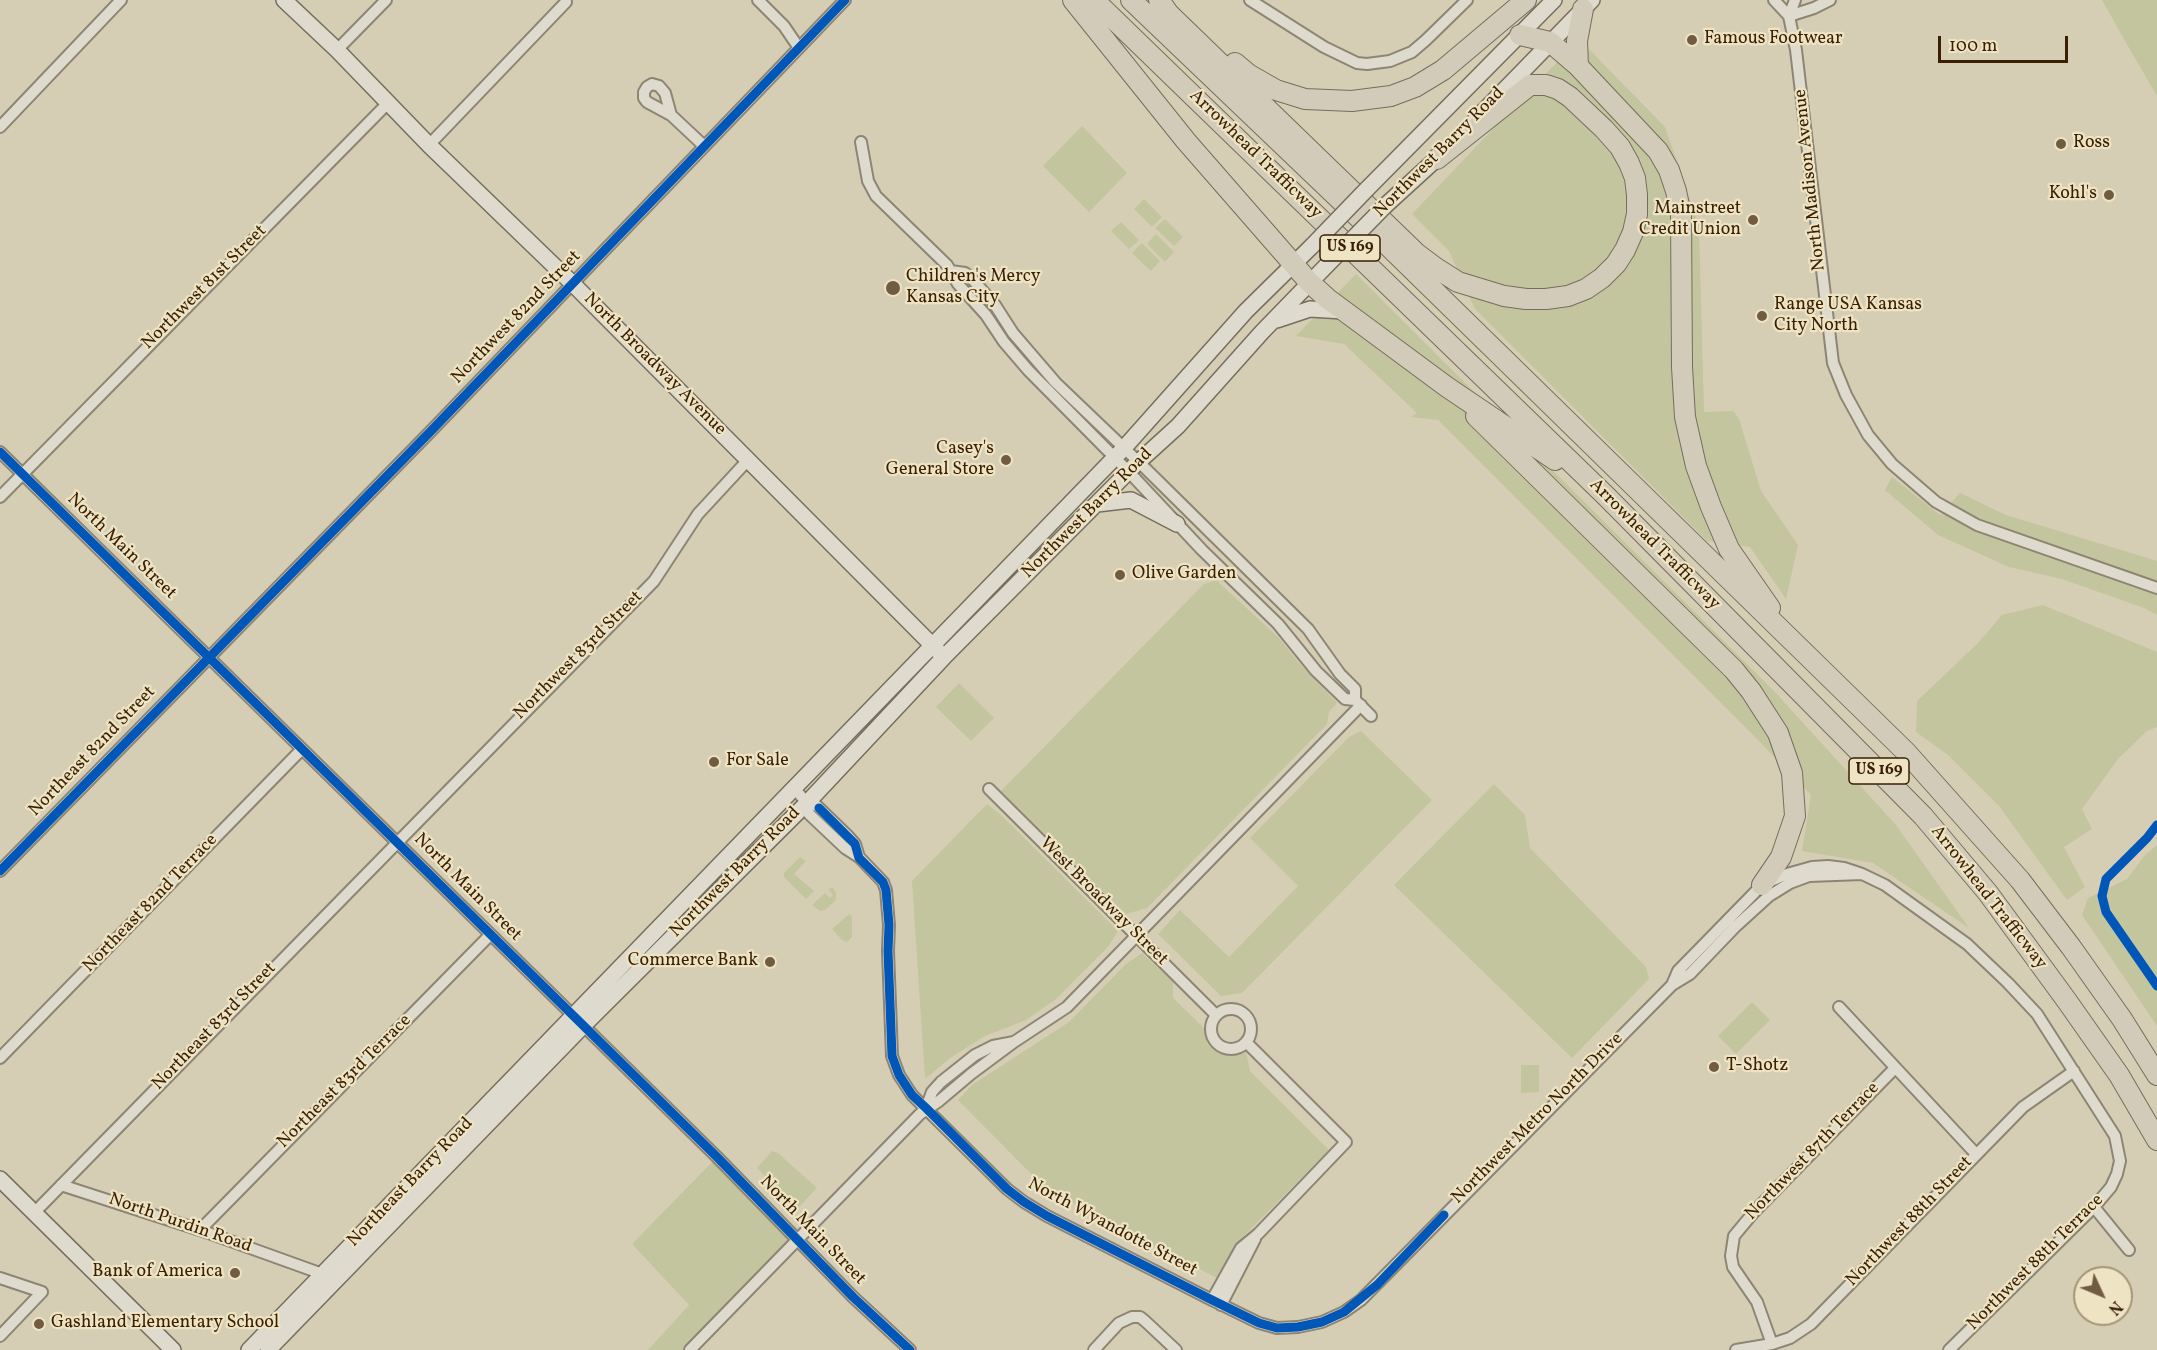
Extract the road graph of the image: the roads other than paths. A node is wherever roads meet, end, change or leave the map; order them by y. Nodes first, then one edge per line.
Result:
1 (122, 0) edge
2 (284, 0) edge
3 (386, 0) edge
4 (758, 0) edge
5 (844, 0) edge
6 (1073, 0) edge
7 (1094, 0) edge
8 (1131, 0) edge
9 (1250, 0) edge
10 (1467, 0) edge
11 (1526, 0) edge
12 (1554, 0) edge
13 (1774, 0) edge
14 (1795, 0) edge
15 (1830, 0) edge
16 (1160, 1) edge
17 (566, 2) dead end
18 (1588, 4) edge
19 (1789, 16) junction
20 (1520, 35) junction
21 (1550, 42) junction
22 (799, 48) junction
23 (337, 50) junction
24 (1578, 66) junction
25 (388, 103) junction
26 (671, 115) dead end
27 (0, 127) edge
28 (861, 142) dead end
29 (429, 145) junction
30 (703, 145) junction
31 (1437, 159) junction
32 (1293, 265) junction
33 (1309, 282) junction
34 (573, 284) junction
35 (1344, 311) junction
36 (1271, 322) junction
37 (1447, 387) junction
38 (0, 452) edge
39 (748, 460) junction
40 (1125, 460) junction
41 (23, 474) junction
42 (1606, 496) junction
43 (0, 497) edge
44 (1097, 504) junction
45 (1177, 524) junction
46 (1063, 539) junction
47 (2157, 588) edge
48 (932, 646) junction
49 (1798, 647) junction
50 (209, 656) junction
51 (944, 657) junction
52 (1358, 703) junction
53 (1371, 716) dead end
54 (302, 749) junction
55 (794, 788) junction
56 (989, 789) dead end
57 (807, 802) junction
58 (396, 841) junction
59 (0, 871) edge
60 (1765, 890) junction
61 (490, 935) junction
62 (1137, 937) junction
63 (1839, 1007) dead end
64 (1216, 1015) junction
65 (578, 1021) junction
66 (1246, 1042) junction
67 (0, 1058) edge
68 (1895, 1068) junction
69 (2074, 1071) junction
70 (2157, 1075) edge
71 (926, 1108) junction
72 (2157, 1140) edge
73 (1976, 1154) junction
74 (0, 1179) edge
75 (61, 1185) junction
76 (2094, 1207) junction
77 (33, 1214) junction
78 (200, 1230) junction
79 (797, 1238) junction
80 (2129, 1250) dead end
81 (298, 1265) junction
82 (329, 1276) junction
83 (0, 1278) edge
84 (312, 1294) junction
85 (1217, 1302) junction
86 (1322, 1322) joint
87 (0, 1336) edge
88 (1772, 1344) junction
89 (173, 1350) edge
90 (249, 1350) edge
91 (268, 1350) edge
92 (690, 1350) edge
93 (910, 1350) edge
94 (1094, 1350) edge
95 (1176, 1350) edge
96 (1736, 1350) edge
97 (1949, 1350) edge

1 - 27 street
2 - 23 main road, North Broadway Avenue
3 - 23 street
4 - 22 street
5 - 22 street, Northwest 82nd Street
6 - 32 highway
7 - 42 highway, Arrowhead Trafficway / US 169
8 - 49 highway, Arrowhead Trafficway / US 169
9 - 10 street
11 - 16 highway
12 - 20 main road, Northwest Barry Road
13 - 19 street
14 - 19 street
15 - 19 street
16 - 31 highway
17 - 29 street
18 - 21 main road, Northwest Barry Road
18 - 24 highway
19 - 47 street, North Madison Avenue
20 - 21 highway
20 - 32 main road, Northwest Barry Road, bridge
21 - 24 highway
21 - 31 main road, Northwest Barry Road
22 - 30 street, Northwest 82nd Street
23 - 25 main road, North Broadway Avenue
24 - 49 highway
25 - 29 main road, North Broadway Avenue
25 - 41 street, Northwest 81st Street
26 - 30 street
28 - 40 street
29 - 34 main road, North Broadway Avenue
30 - 34 street, Northwest 82nd Street
31 - 33 main road, Northwest Barry Road, bridge
32 - 33 highway
32 - 40 main road, Northwest Barry Road
33 - 35 highway
33 - 36 main road, Northwest Barry Road
34 - 39 main road, North Broadway Avenue
34 - 50 street, Northwest 82nd Street
35 - 36 main road
35 - 37 highway
36 - 40 main road, Northwest Barry Road
37 - 42 highway
37 - 60 highway
38 - 41 street, North Main Street
39 - 48 main road, North Broadway Avenue
39 - 58 street, Northwest 83rd Street
40 - 44 main road, Northwest Barry Road
40 - 45 street
40 - 46 main road
40 - 48 main road, Northwest Barry Road
40 - 52 street
41 - 43 street, Northwest 81st Street
41 - 50 street, North Main Street
42 - 72 highway, Arrowhead Trafficway / US 169
44 - 45 main road
44 - 46 main road, Northwest Barry Road
45 - 52 street
46 - 51 main road, Northwest Barry Road
48 - 51 main road, North Broadway Avenue
48 - 55 main road, Northwest Barry Road
49 - 70 highway, Arrowhead Trafficway / US 169
50 - 54 street, North Main Street
50 - 59 street, Northeast 82nd Street
51 - 57 main road, Northwest Barry Road
52 - 53 street
52 - 62 street
54 - 58 street, North Main Street
54 - 67 street, Northeast 82nd Terrace
55 - 57 street, North Wyandotte Street
55 - 65 main road, Northwest Barry Road
56 - 62 street, West Broadway Street
57 - 65 main road, Northwest Barry Road
57 - 71 street, North Wyandotte Street
58 - 61 street, North Main Street
58 - 75 street, Northeast 83rd Street
60 - 69 street
60 - 86 street, Northwest Metro North Drive
61 - 65 street, North Main Street
61 - 78 street, Northeast 83rd Terrace
62 - 64 street, West Broadway Street
62 - 71 street
63 - 68 street
64 - 66 street
64 - 66 street
65 - 79 street, North Main Street
65 - 82 main road, Northeast Barry Road
66 - 85 street
68 - 73 street
68 - 88 street, Northwest 87th Terrace
69 - 73 street, Northwest 88th Street
69 - 76 street, Northwest 88th Terrace
71 - 79 street
71 - 85 street, North Wyandotte Street
73 - 88 street, Northwest 88th Street
74 - 77 main road
75 - 77 street, Northeast 83rd Street
75 - 78 street, North Purdin Road
76 - 80 street
76 - 97 street, Northwest 88th Terrace
77 - 89 main road
78 - 81 street, North Purdin Road
79 - 92 street
79 - 93 street, North Main Street
81 - 82 street, North Purdin Road
81 - 84 street
82 - 84 main road, Northeast Barry Road
83 - 87 street
84 - 90 main road, Northeast Barry Road
84 - 91 main road, Northeast Barry Road
85 - 86 street, North Wyandotte Street
88 - 96 street, Northwest 88th Street
94 - 95 street

